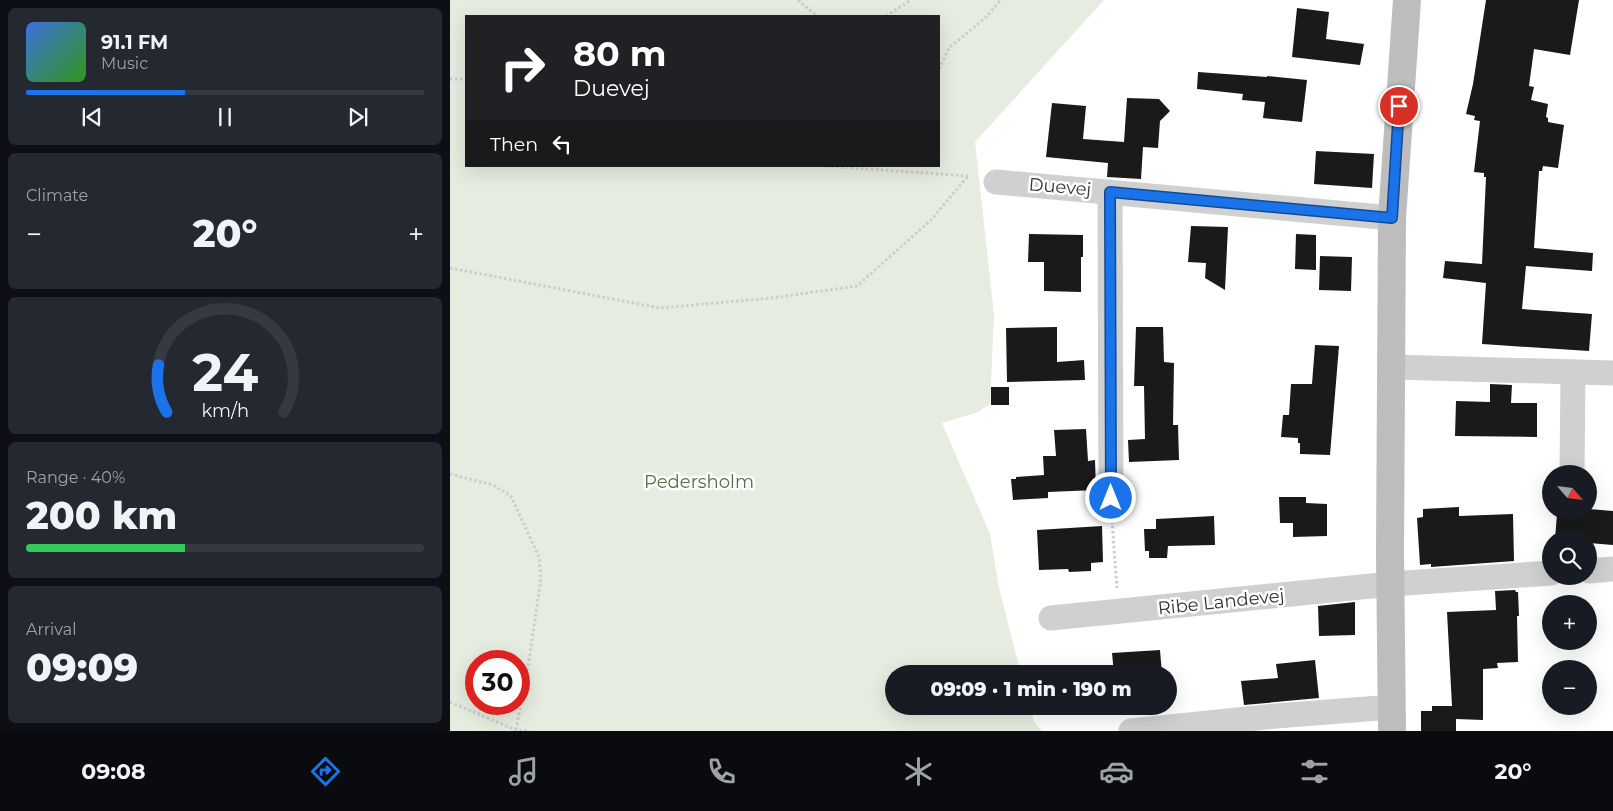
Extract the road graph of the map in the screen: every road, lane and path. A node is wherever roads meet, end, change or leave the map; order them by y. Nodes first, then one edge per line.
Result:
1 (798, 0) edge
2 (911, 0) edge
3 (1001, 0) edge
4 (1407, 0) edge
5 (816, 15) edge
6 (888, 15) edge
7 (940, 67) edge
8 (450, 79) edge
9 (465, 79) edge
10 (829, 167) edge
11 (968, 176) junction
12 (996, 182) joint
13 (1110, 192) junction
14 (1392, 218) junction
15 (450, 268) edge
16 (1392, 368) junction
17 (1573, 372) junction
18 (1613, 372) edge
19 (1572, 465) edge
20 (450, 474) edge
21 (1111, 498) joint
22 (1613, 569) edge
23 (1597, 570) edge
24 (1542, 574) edge
25 (1391, 584) junction
26 (1119, 612) junction
27 (1051, 618) dead end
28 (450, 702) edge
29 (1392, 719) edge
30 (516, 730) junction
31 (530, 731) edge
32 (1132, 731) edge

1 - 5 path
2 - 6 path
3 - 7 path
4 - 14 main road
8 - 9 path
10 - 11 path
11 - 12 path
11 - 15 path
12 - 13 street, Duevej
13 - 14 street, Duevej
13 - 21 street
14 - 16 main road
16 - 17 street
16 - 25 main road
17 - 18 street
17 - 19 street
20 - 30 path
21 - 26 path
22 - 23 street
24 - 25 street, Ribe Landevej
25 - 26 street, Ribe Landevej
25 - 29 main road
26 - 27 street, Ribe Landevej
28 - 30 path
29 - 32 street
30 - 31 path

